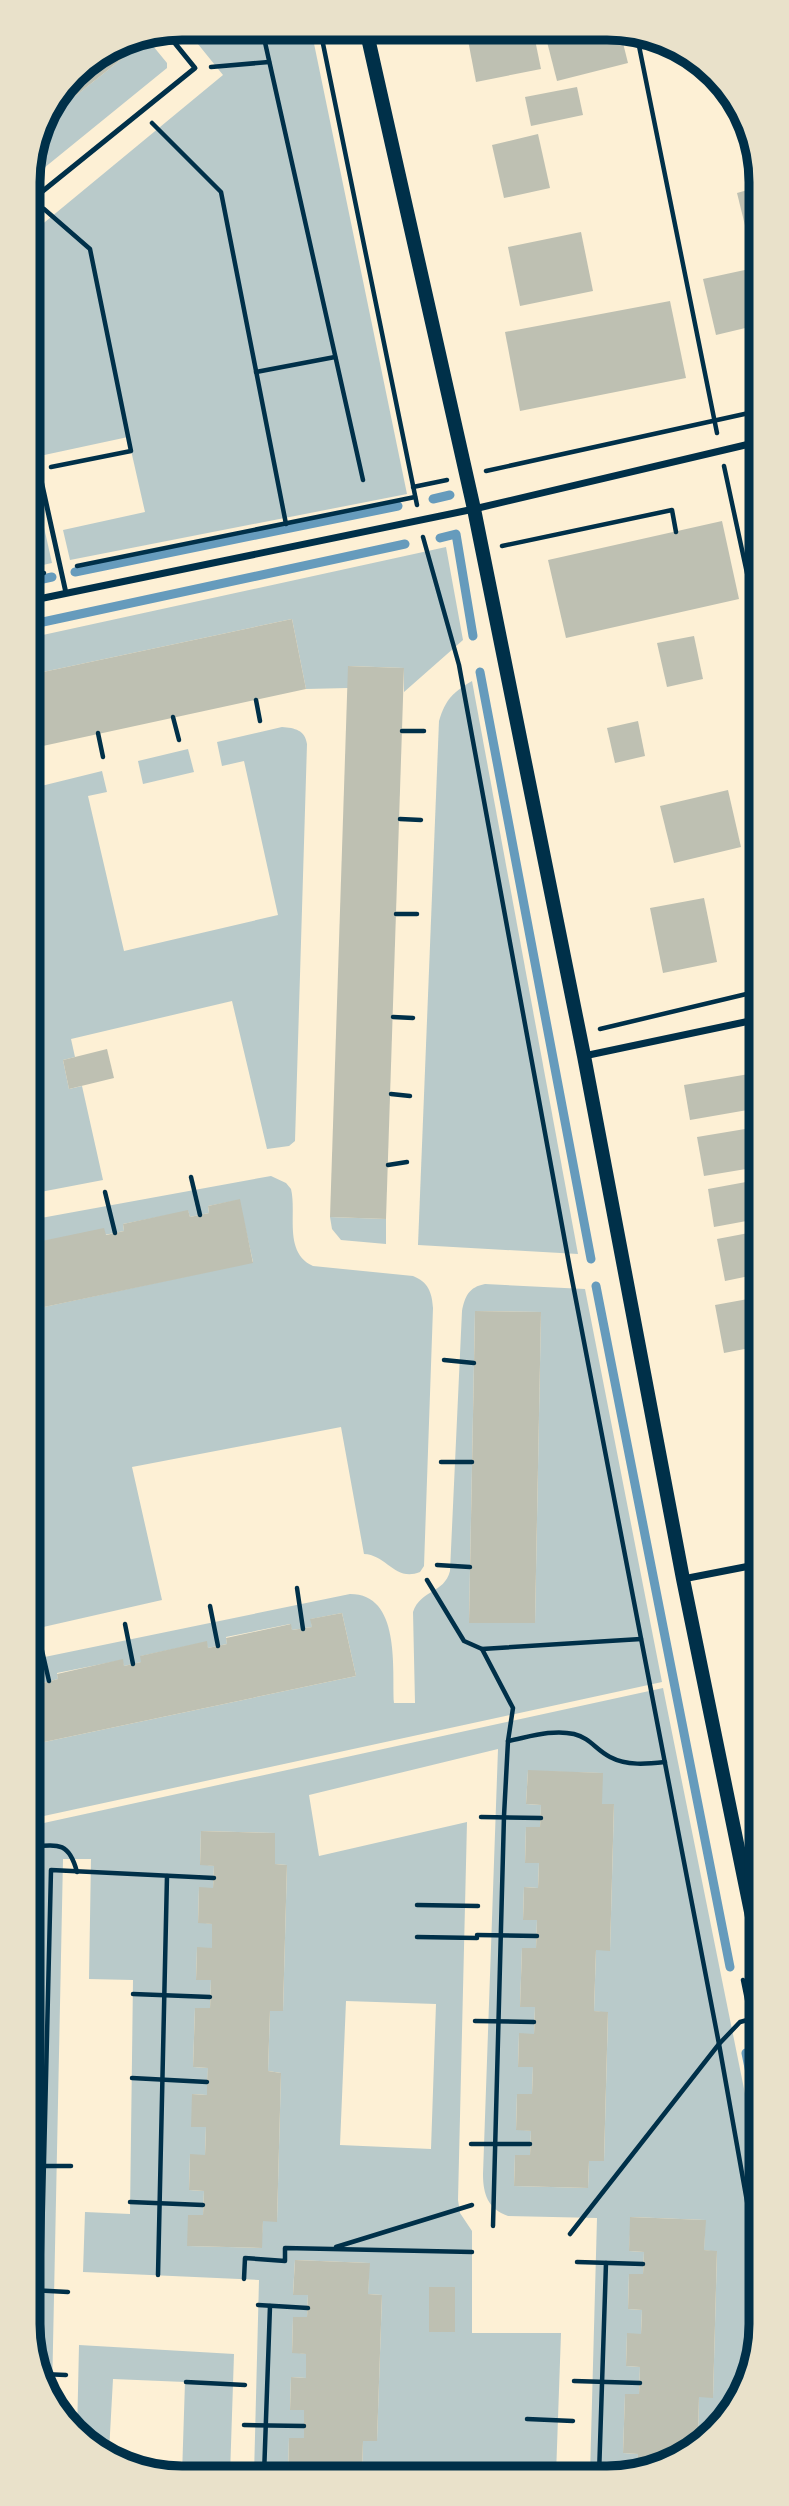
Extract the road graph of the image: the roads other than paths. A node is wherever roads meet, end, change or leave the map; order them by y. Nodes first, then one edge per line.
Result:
1 (368, 40) edge
2 (172, 41) edge
3 (41, 193) edge
4 (749, 444) edge
5 (41, 480) edge
6 (474, 509) junction
7 (66, 593) junction
8 (41, 598) edge
9 (749, 1021) edge
10 (584, 1056) junction
11 (748, 1566) edge
12 (683, 1579) junction
13 (748, 1898) edge

1 - 6 main road
2 - 3 lane
4 - 6 street
5 - 7 lane
6 - 7 street
6 - 10 main road
7 - 8 street
9 - 10 street
10 - 12 main road
11 - 12 street
12 - 13 main road

